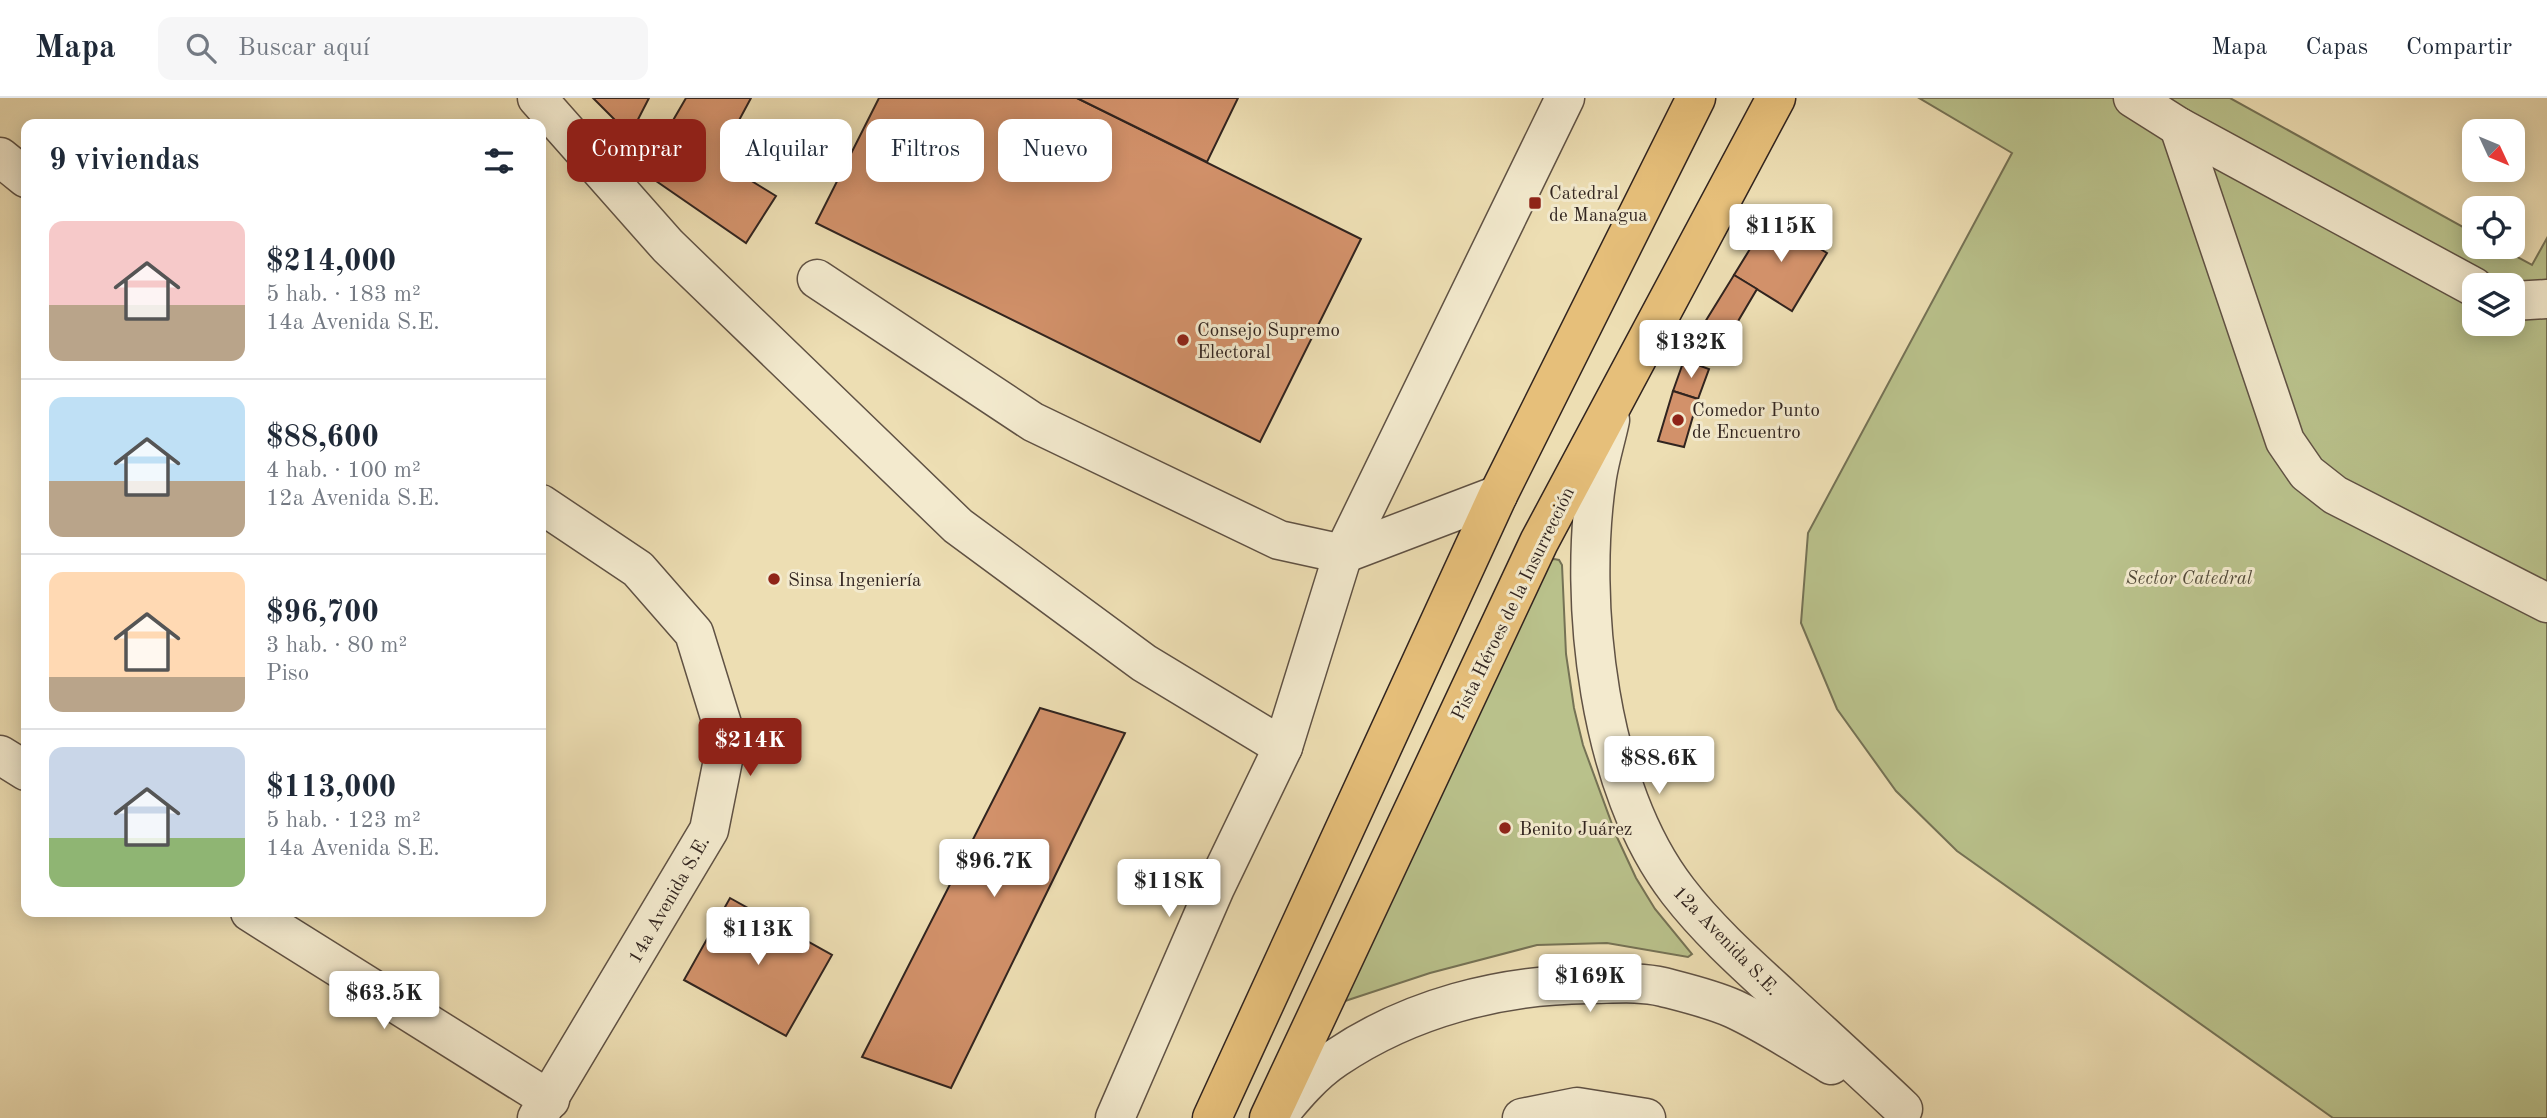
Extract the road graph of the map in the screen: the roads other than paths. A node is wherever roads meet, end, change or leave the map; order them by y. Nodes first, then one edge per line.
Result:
1 (537, 98) edge
2 (1565, 98) edge
3 (1696, 98) edge
4 (1776, 98) edge
5 (2133, 98) edge
6 (2179, 127) junction
7 (0, 157) edge
8 (21, 174) edge
9 (817, 279) dead end
10 (2462, 280) edge
11 (2547, 299) edge
12 (2525, 300) edge
13 (1616, 399) junction
14 (1498, 495) junction
15 (546, 507) edge
16 (1343, 554) junction
17 (2547, 603) edge
18 (1283, 747) junction
19 (0, 755) edge
20 (21, 768) edge
21 (257, 917) edge
22 (544, 1109) edge
23 (1910, 1113) edge
24 (1115, 1118) edge
25 (1212, 1118) edge
26 (1269, 1118) edge
27 (1276, 1118) edge
28 (1522, 1118) edge
29 (1646, 1118) edge

1 - 18 street
2 - 16 street
3 - 14 main road
4 - 13 main road, Pista Héroes de la Insurrección
5 - 6 street
6 - 10 street
6 - 17 street
7 - 8 street
9 - 16 street
11 - 12 street
13 - 23 street, 12a Avenida S.E.
13 - 26 main road, Pista Héroes de la Insurrección
14 - 16 street
14 - 25 main road
15 - 22 street, 14a Avenida S.E.
16 - 18 street
18 - 24 street
19 - 20 street
21 - 22 street
23 - 27 street, 12a Avenida S.E.
28 - 29 street

